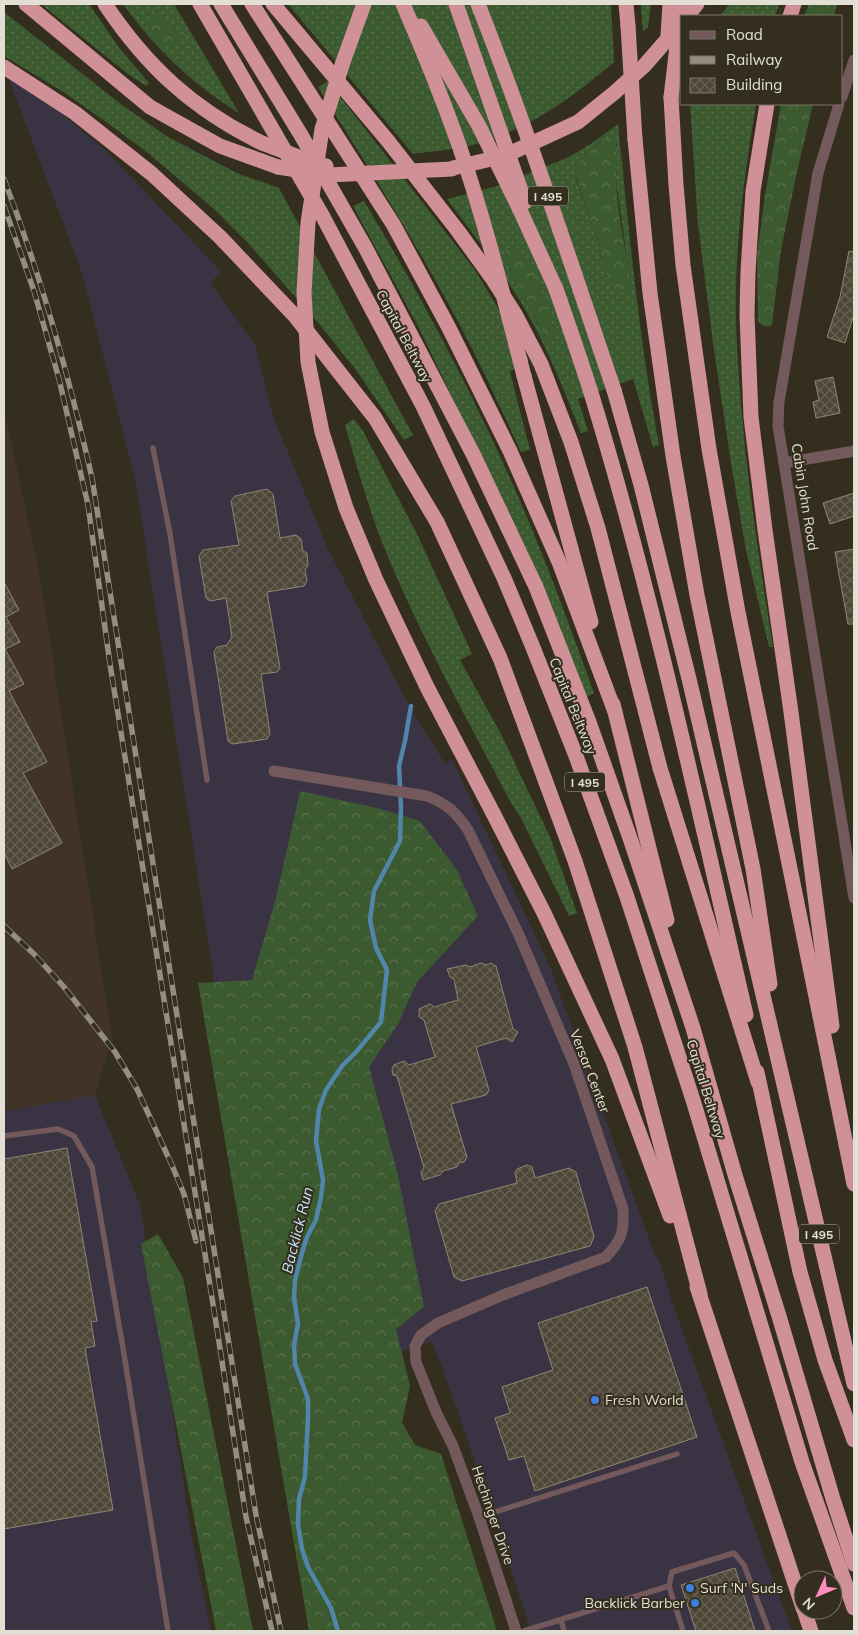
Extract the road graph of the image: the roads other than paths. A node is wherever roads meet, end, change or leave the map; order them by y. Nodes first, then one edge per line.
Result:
1 (26, 4) edge
2 (105, 4) edge
3 (200, 4) edge
4 (221, 4) edge
5 (252, 4) edge
6 (273, 4) edge
7 (364, 4) edge
8 (403, 4) edge
9 (408, 4) edge
10 (456, 4) edge
11 (478, 4) edge
12 (626, 4) edge
13 (670, 4) edge
14 (698, 4) edge
15 (688, 15) edge
16 (680, 21) edge
17 (680, 25) edge
18 (854, 60) edge
19 (4, 67) edge
20 (843, 94) edge
21 (671, 97) junction
22 (767, 105) edge
23 (839, 105) edge
24 (392, 173) junction
25 (556, 289) junction
26 (153, 448) dead end
27 (854, 451) edge
28 (784, 463) junction
29 (615, 712) junction
30 (274, 770) dead end
31 (207, 780) dead end
32 (854, 898) edge
33 (693, 1028) junction
34 (758, 1082) junction
35 (785, 1084) junction
36 (4, 1136) edge
37 (850, 1163) junction
38 (854, 1184) edge
39 (700, 1294) junction
40 (854, 1384) edge
41 (436, 1412) joint
42 (854, 1440) edge
43 (677, 1454) dead end
44 (479, 1517) junction
45 (854, 1564) edge
46 (793, 1578) edge
47 (669, 1586) junction
48 (854, 1608) edge
49 (561, 1620) junction
50 (168, 1631) edge
51 (516, 1631) edge
52 (524, 1631) edge
53 (564, 1631) edge
54 (683, 1631) edge
55 (769, 1631) edge

1 - 24 highway, bridge
2 - 24 highway, bridge
3 - 48 highway, Capital Beltway / I 495
4 - 33 highway
5 - 29 highway
6 - 34 highway
7 - 39 highway, bridge
8 - 29 highway, bridge
9 - 25 highway, bridge
10 - 25 highway, bridge
11 - 35 highway, I 495, bridge
12 - 35 highway, bridge
13 - 21 highway, bridge
14 - 15 highway
16 - 21 highway, bridge
17 - 24 highway, bridge
18 - 20 street
19 - 39 highway
21 - 37 highway
22 - 37 highway
23 - 28 street, Cabin John Road
25 - 34 highway
26 - 31 lane
27 - 28 street
28 - 32 street, Cabin John Road
29 - 33 highway
30 - 41 street, Versar Center
33 - 45 highway
34 - 42 highway
35 - 40 highway, I 495
36 - 50 lane
37 - 38 highway
39 - 46 highway
41 - 44 street, Hechinger Drive
43 - 44 lane
44 - 51 street, Hechinger Drive
47 - 49 lane
47 - 54 lane
47 - 55 lane
49 - 52 lane
49 - 53 lane

